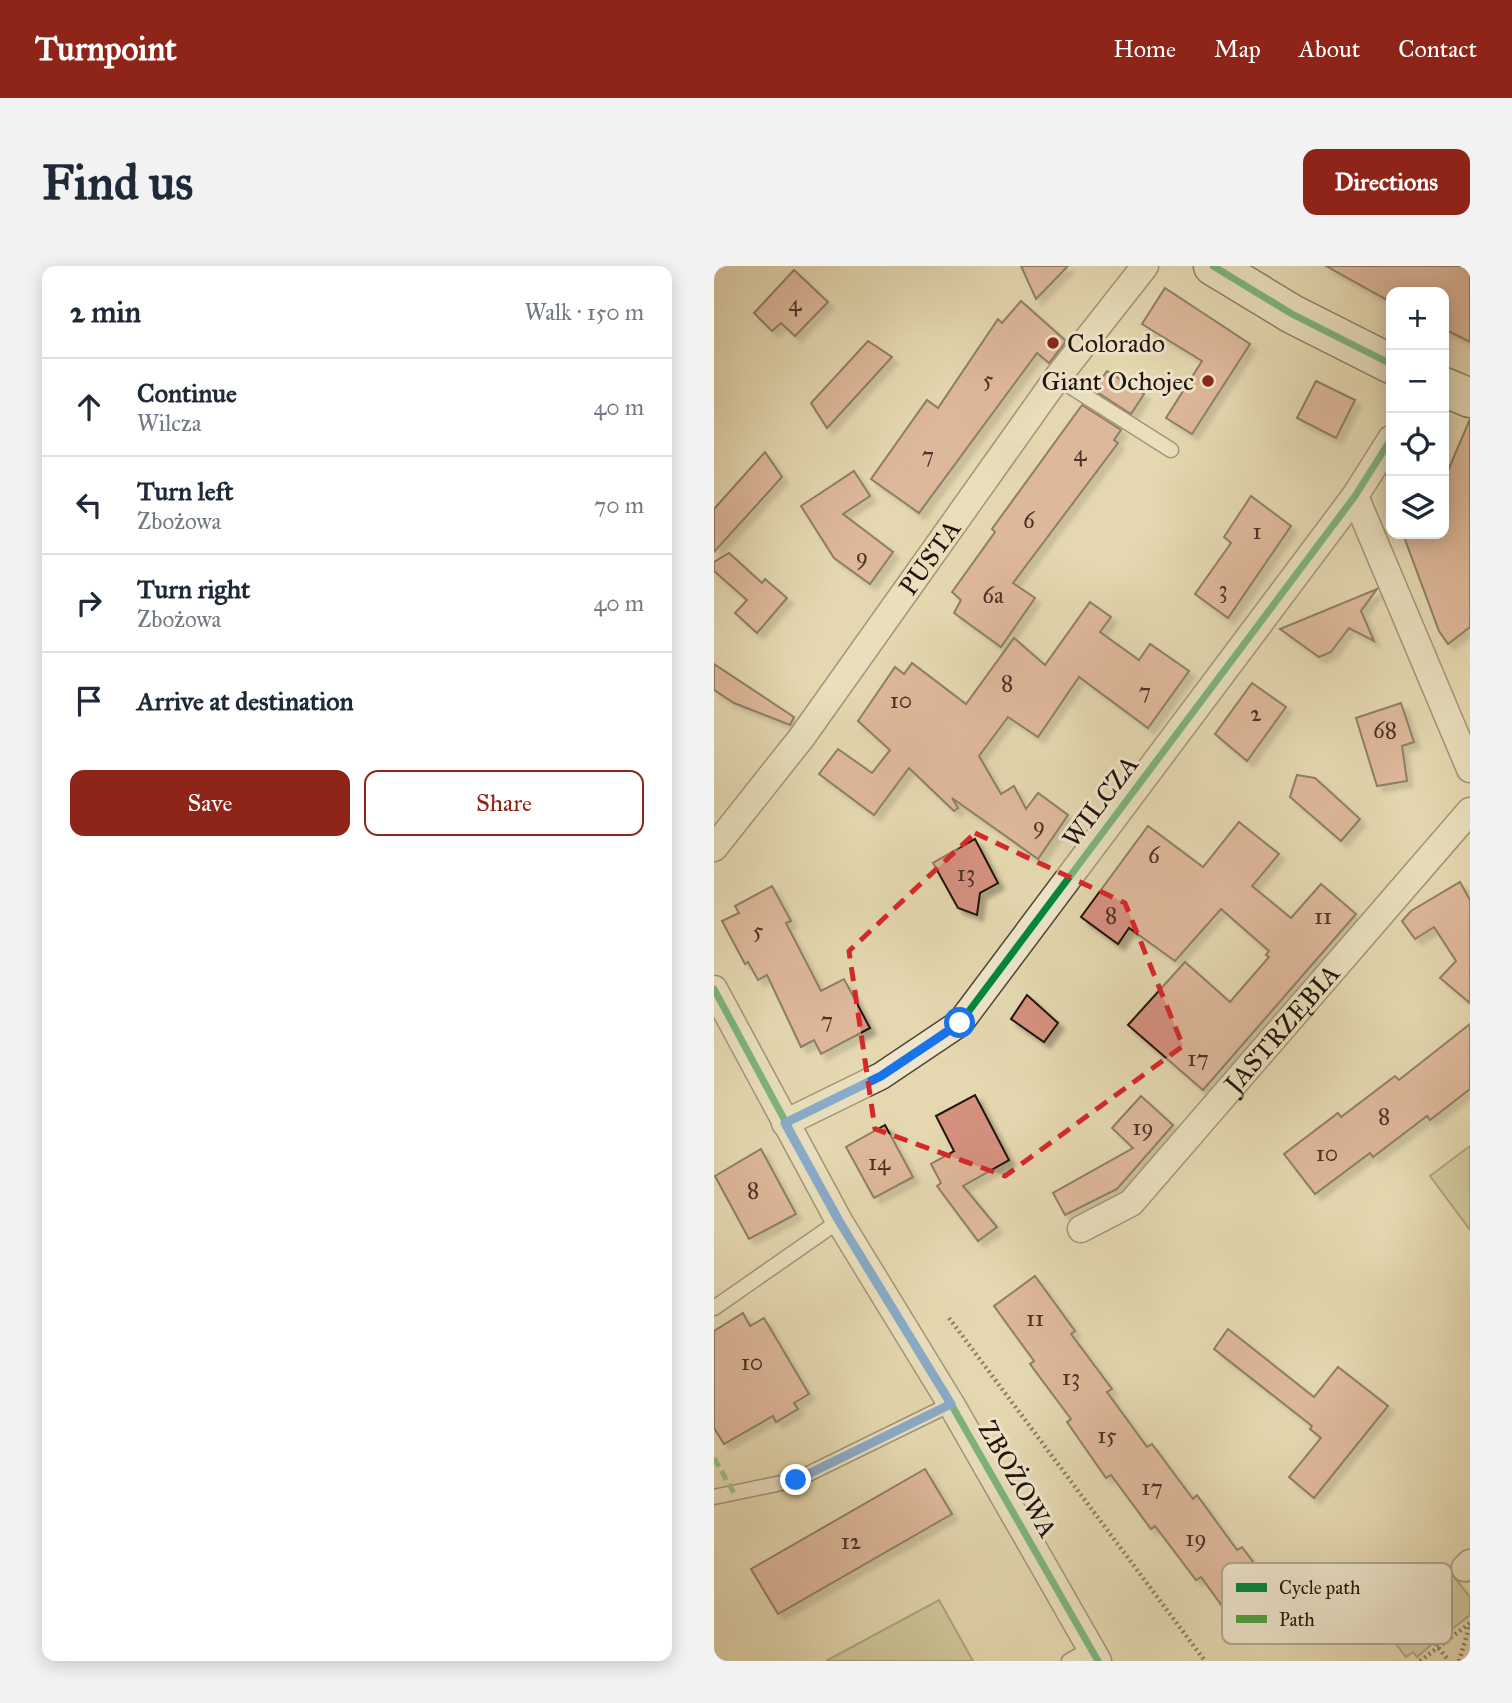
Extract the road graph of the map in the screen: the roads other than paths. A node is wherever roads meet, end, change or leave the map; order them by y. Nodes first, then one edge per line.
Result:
1 (1145, 266) edge
2 (1213, 266) edge
3 (1386, 361) edge
4 (1057, 378) junction
5 (1386, 447) edge
6 (1171, 450) dead end
7 (1355, 496) junction
8 (1470, 769) edge
9 (1470, 811) edge
10 (714, 848) edge
11 (714, 989) edge
12 (785, 1123) junction
13 (839, 1221) junction
14 (1081, 1229) dead end
15 (714, 1308) edge
16 (951, 1404) junction
17 (714, 1497) edge
18 (1086, 1657) edge

1 - 4 street, PUSTA
2 - 3 street
4 - 6 lane
4 - 10 street, PUSTA
5 - 7 street, WILCZA
7 - 8 street
7 - 12 street, WILCZA
9 - 14 street, JASTRZĘBIA
11 - 12 street, ZBOŻOWA
12 - 13 street, ZBOŻOWA
13 - 15 lane
13 - 16 street, ZBOŻOWA
16 - 17 lane, ZBOŻOWA
16 - 18 street, ZBOŻOWA

